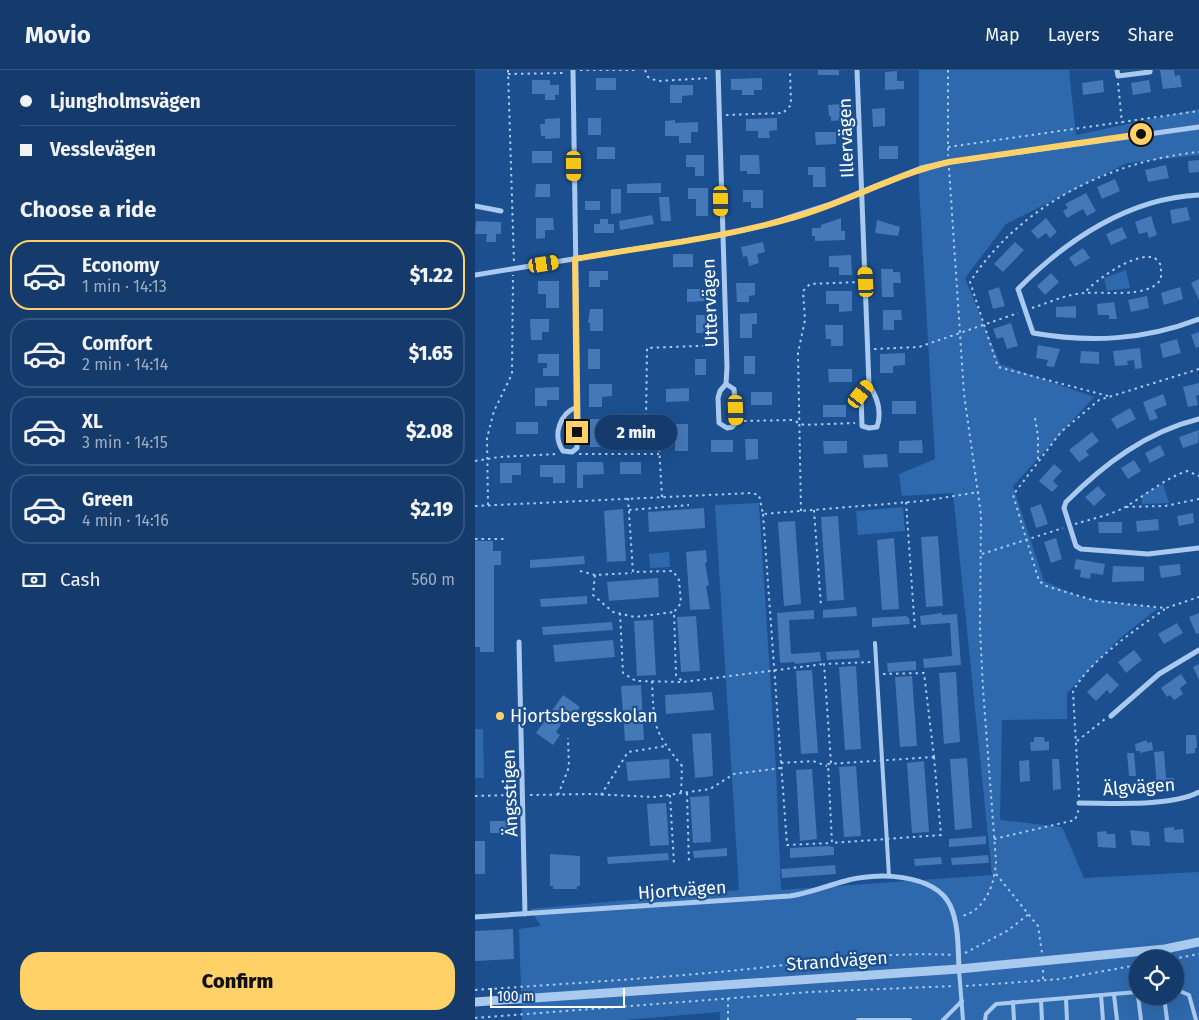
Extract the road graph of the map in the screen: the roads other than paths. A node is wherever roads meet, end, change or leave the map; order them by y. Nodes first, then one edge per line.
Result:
1 (573, 70) edge
2 (718, 70) edge
3 (857, 70) edge
4 (1117, 70) edge
5 (1150, 70) edge
6 (1199, 126) edge
7 (861, 191) junction
8 (1199, 195) edge
9 (475, 206) edge
10 (501, 211) dead end
11 (721, 235) junction
12 (575, 259) junction
13 (475, 275) edge
14 (1199, 319) edge
15 (726, 384) junction
16 (869, 385) junction
17 (577, 406) junction
18 (1199, 419) edge
19 (1199, 548) edge
20 (519, 642) dead end
21 (875, 643) dead end
22 (1199, 650) edge
23 (1111, 716) road end
24 (1199, 792) edge
25 (1079, 804) road end
26 (889, 876) junction
27 (525, 914) junction
28 (475, 917) edge
29 (1199, 942) edge
30 (959, 970) junction
31 (1184, 993) edge
32 (1129, 994) edge
33 (1101, 995) junction
34 (1114, 995) junction
35 (1066, 998) junction
36 (1041, 1000) junction
37 (962, 1001) junction
38 (475, 1002) edge
39 (1013, 1002) junction
40 (1139, 1005) edge
41 (1165, 1005) edge
42 (858, 1020) edge
43 (883, 1020) edge
44 (910, 1020) edge
45 (943, 1020) edge
46 (963, 1020) edge
47 (985, 1020) edge
48 (1014, 1020) edge
49 (1042, 1020) edge
50 (1067, 1020) edge
51 (1103, 1020) edge
52 (1117, 1020) edge
53 (1141, 1020) edge
54 (1167, 1020) edge
55 (1196, 1020) edge

1 - 12 street
2 - 11 street, Uttervägen
3 - 7 street, Illervägen
4 - 5 street
6 - 7 street
7 - 11 street
7 - 16 street, Illervägen
8 - 14 street
9 - 10 street
11 - 12 street
11 - 15 street, Uttervägen
12 - 13 street
12 - 17 street
15 - 15 street, Uttervägen
16 - 16 street, Illervägen
17 - 17 street
18 - 19 street
20 - 27 street, Ängsstigen
21 - 26 lane
22 - 23 street
24 - 25 street, Älgvägen
26 - 27 street, Hjortvägen
26 - 30 street, Hjortvägen
27 - 28 street, Hjortvägen
29 - 30 street, Strandvägen
30 - 37 lane
30 - 38 street, Strandvägen
31 - 55 lane
32 - 34 lane
33 - 34 lane
33 - 35 lane
33 - 51 lane
34 - 52 lane
35 - 36 lane
35 - 50 lane
36 - 39 lane
36 - 49 lane
37 - 45 lane
37 - 46 lane
39 - 47 lane
39 - 48 lane
40 - 53 lane
41 - 54 lane
42 - 43 lane
43 - 44 lane

